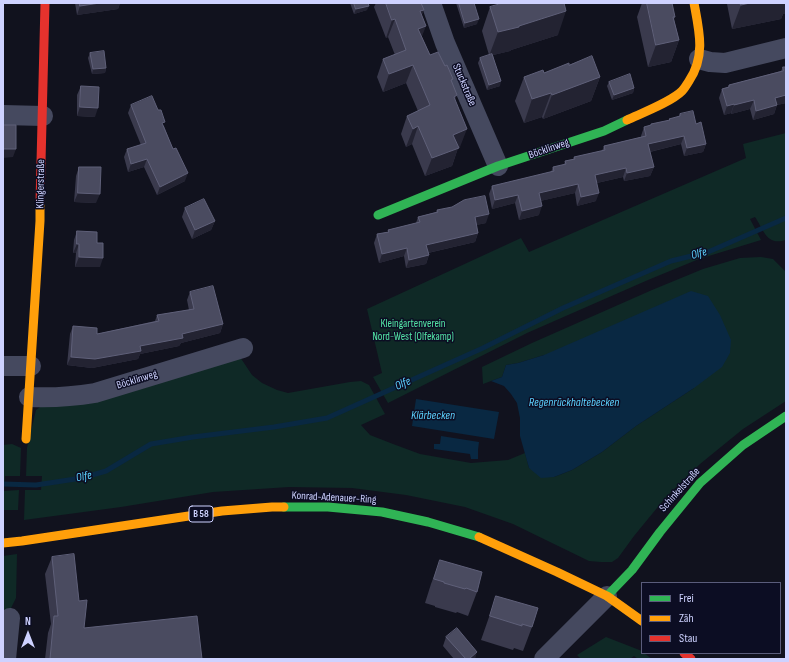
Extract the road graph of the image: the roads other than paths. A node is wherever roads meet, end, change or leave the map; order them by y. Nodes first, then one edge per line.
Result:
1 (44, 3) edge
2 (431, 3) edge
3 (694, 3) edge
4 (786, 48) edge
5 (699, 59) junction
6 (3, 115) edge
7 (43, 116) junction
8 (498, 166) junction
9 (378, 214) dead end
10 (243, 348) dead end
11 (3, 366) edge
12 (31, 366) junction
13 (29, 397) junction
14 (786, 416) edge
15 (26, 439) dead end
16 (3, 543) edge
17 (607, 596) junction
18 (10, 618) dead end
19 (641, 620) edge
20 (6, 659) edge
21 (544, 659) edge

1 - 7 street, Klingerstraße
2 - 8 street, Stuckstraße
3 - 5 street, Böcklinweg
4 - 5 street
5 - 8 street, Böcklinweg
6 - 7 street
7 - 12 street, Klingerstraße
8 - 9 street, Böcklinweg
10 - 13 street, Böcklinweg
11 - 12 street
12 - 13 street, Klingerstraße
13 - 15 street, Klingerstraße
14 - 17 street, Schinkelstraße
16 - 17 street, Konrad-Adenauer-Ring / B 58
17 - 19 street, Konrad-Adenauer-Ring / B 58
17 - 21 street
18 - 20 street

